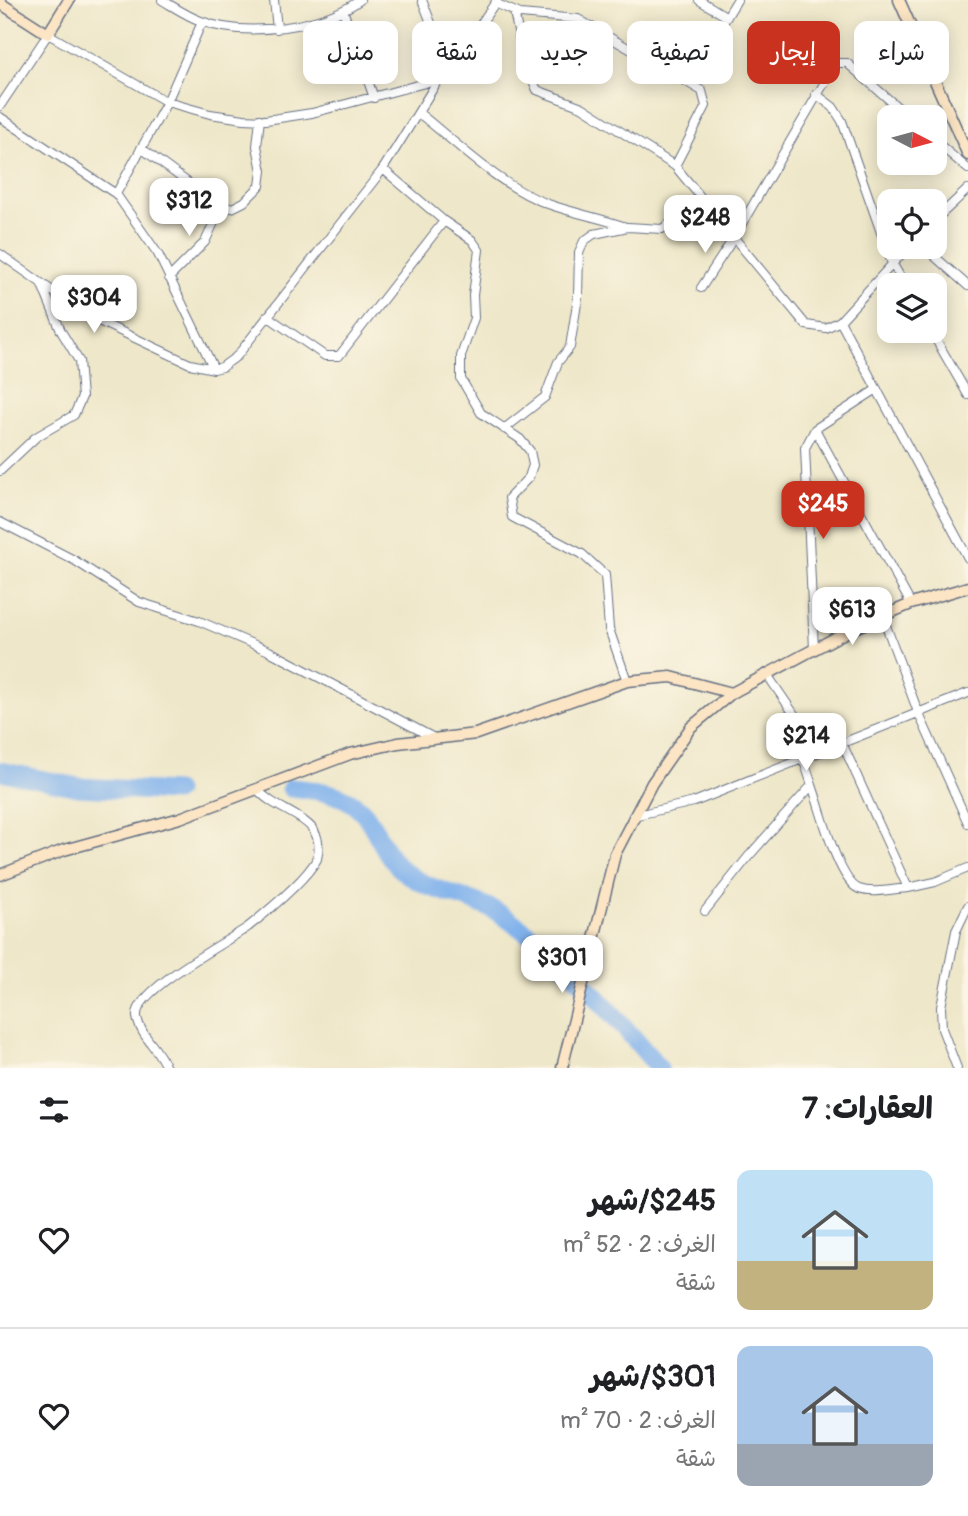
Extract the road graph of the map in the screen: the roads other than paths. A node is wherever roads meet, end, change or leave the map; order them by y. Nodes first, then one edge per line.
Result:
1 (69, 0) edge
2 (162, 0) edge
3 (274, 0) edge
4 (360, 0) edge
5 (422, 0) edge
6 (699, 0) edge
7 (737, 0) edge
8 (899, 0) edge
9 (496, 2) edge
10 (0, 3) edge
11 (343, 9) junction
12 (513, 12) junction
13 (727, 17) junction
14 (430, 21) edge
15 (483, 21) edge
16 (724, 21) edge
17 (202, 22) junction
18 (277, 29) junction
19 (48, 34) junction
20 (430, 84) edge
21 (437, 84) edge
22 (816, 94) junction
23 (374, 98) junction
24 (167, 102) junction
25 (0, 104) edge
26 (895, 105) edge
27 (420, 114) junction
28 (0, 117) edge
29 (260, 119) junction
30 (141, 148) junction
31 (947, 151) edge
32 (968, 155) edge
33 (675, 166) junction
34 (383, 169) junction
35 (968, 169) edge
36 (968, 189) edge
37 (116, 194) junction
38 (703, 201) junction
39 (221, 206) junction
40 (947, 209) edge
41 (444, 221) junction
42 (628, 227) junction
43 (733, 239) junction
44 (0, 254) edge
45 (893, 259) edge
46 (938, 259) edge
47 (891, 261) junction
48 (898, 273) edge
49 (169, 278) junction
50 (42, 285) junction
51 (968, 286) edge
52 (701, 288) dead end
53 (267, 316) junction
54 (840, 321) junction
55 (938, 343) edge
56 (214, 369) junction
57 (877, 389) junction
58 (968, 396) edge
59 (504, 429) junction
60 (815, 429) junction
61 (0, 471) edge
62 (0, 522) edge
63 (968, 558) edge
64 (968, 587) edge
65 (911, 604) junction
66 (882, 615) junction
67 (814, 649) junction
68 (768, 676) junction
69 (627, 681) junction
70 (732, 693) junction
71 (968, 693) edge
72 (918, 712) junction
73 (437, 740) junction
74 (842, 743) junction
75 (820, 752) junction
76 (803, 758) junction
77 (812, 785) junction
78 (257, 789) junction
79 (965, 811) edge
80 (633, 816) junction
81 (968, 823) edge
82 (968, 868) edge
83 (0, 875) edge
84 (908, 888) junction
85 (968, 906) edge
86 (705, 911) dead end
87 (166, 1068) edge
88 (562, 1068) edge
89 (957, 1068) edge

1 - 19 street
2 - 17 street
3 - 18 street
4 - 11 street
5 - 14 street
6 - 13 street
7 - 13 street
8 - 32 street
9 - 12 street
9 - 15 street
10 - 19 street
11 - 18 street
11 - 23 street
12 - 33 street
12 - 33 street
13 - 16 street
17 - 18 street
17 - 24 street
19 - 24 street
19 - 25 street
20 - 23 street
21 - 27 street
22 - 26 street
22 - 43 street
22 - 47 street
23 - 29 street
24 - 29 street
24 - 30 street
27 - 34 street
27 - 42 street
28 - 37 street
29 - 39 street
30 - 37 street
30 - 39 street
31 - 35 street
33 - 38 street
34 - 41 street
34 - 53 street
36 - 40 street
37 - 49 street
38 - 42 street
38 - 43 street
39 - 49 street
41 - 53 street
41 - 59 street
42 - 59 street
43 - 52 street
43 - 54 street
44 - 50 street
45 - 47 street
46 - 51 street
47 - 48 street
47 - 54 street
49 - 56 street
50 - 56 street
50 - 61 street
53 - 56 street
54 - 57 street
55 - 58 street
57 - 60 street
57 - 63 street
59 - 69 street
60 - 65 street
60 - 67 street
62 - 73 street
64 - 65 street
65 - 66 street
66 - 67 street
66 - 72 street
67 - 68 street
68 - 70 street
68 - 75 street
69 - 70 street
69 - 73 street
70 - 80 street
71 - 72 street
72 - 74 street
72 - 79 street
73 - 78 street
74 - 75 street
74 - 84 street
75 - 76 street
76 - 77 street
76 - 80 street
77 - 84 street
77 - 86 street
78 - 83 street
78 - 87 street
79 - 81 street
80 - 88 street
82 - 84 street
85 - 89 street

